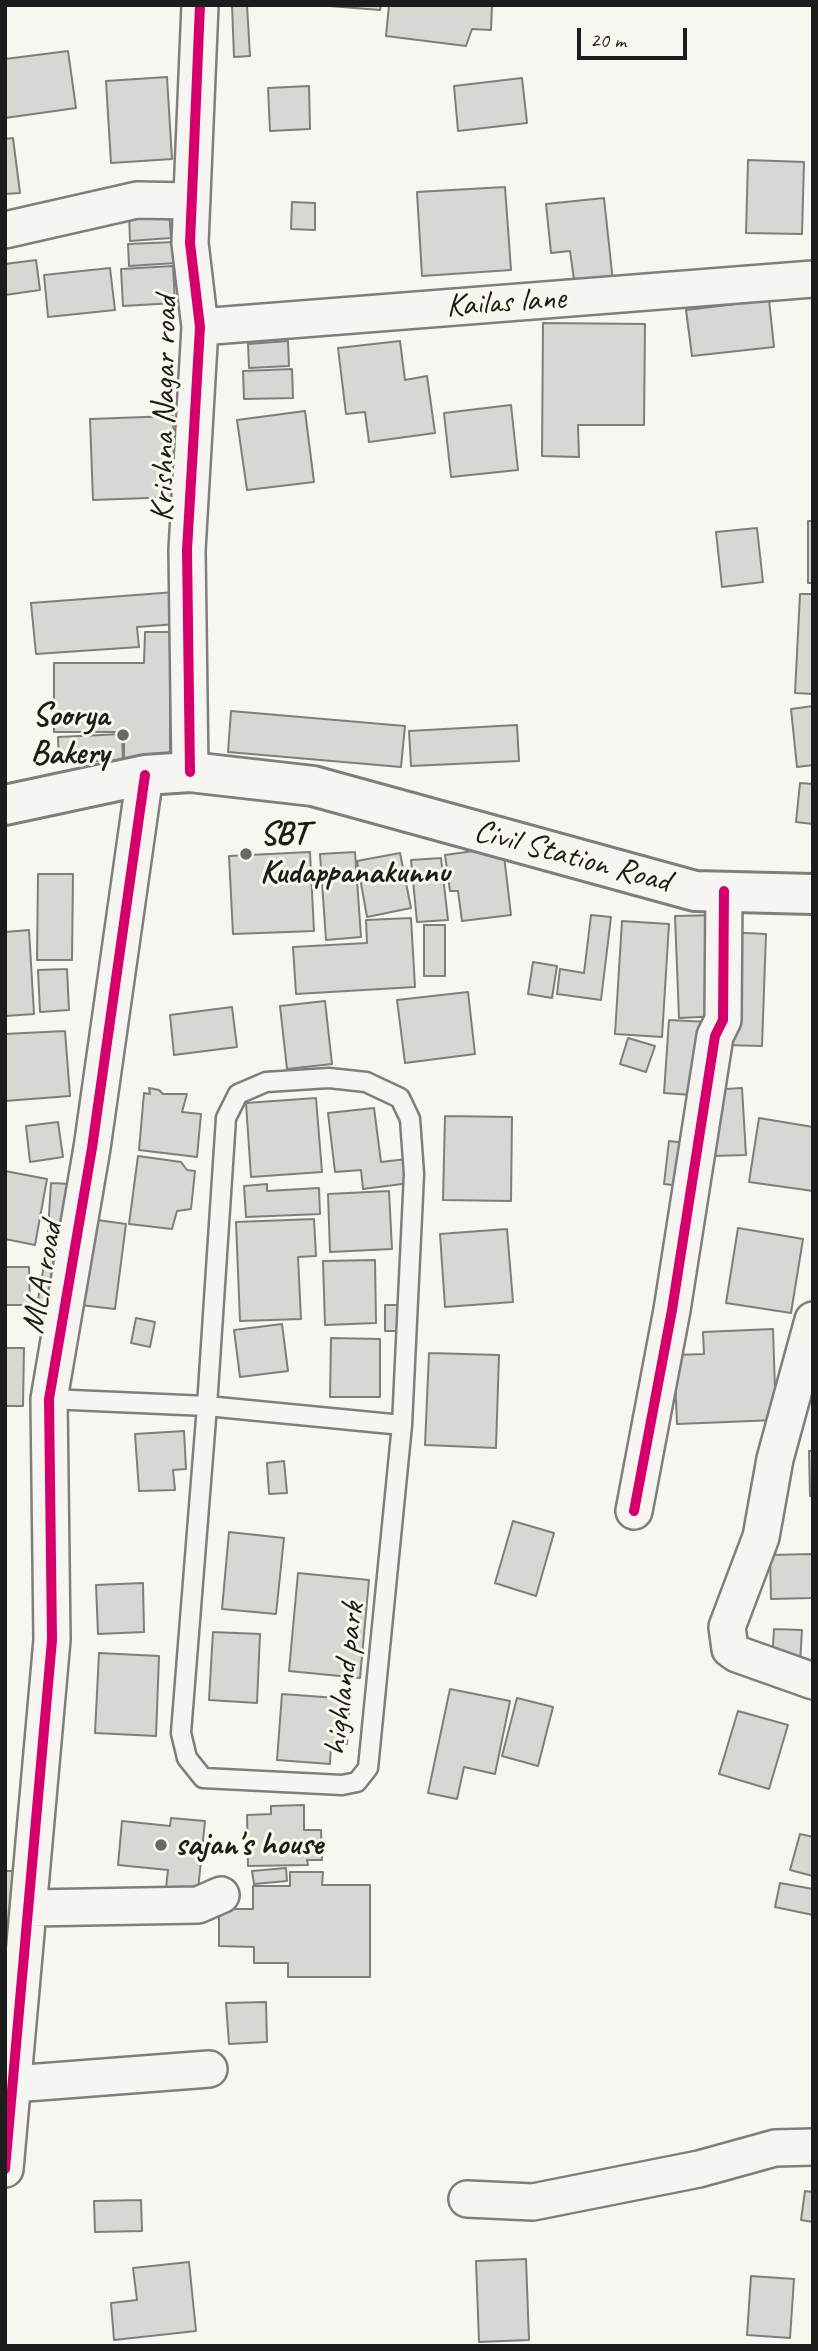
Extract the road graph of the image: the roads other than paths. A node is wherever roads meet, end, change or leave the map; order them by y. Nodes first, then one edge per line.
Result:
1 (200, 5) edge
2 (192, 201) junction
3 (5, 230) edge
4 (813, 279) edge
5 (200, 327) junction
6 (190, 772) junction
7 (145, 775) junction
8 (5, 805) edge
9 (724, 891) junction
10 (813, 894) edge
11 (813, 1320) edge
12 (49, 1399) junction
13 (208, 1406) junction
14 (402, 1426) junction
15 (634, 1511) dead end
16 (813, 1681) edge
17 (221, 1895) dead end
18 (30, 1908) junction
19 (209, 2069) dead end
20 (13, 2084) junction
21 (8, 2121) edge
22 (813, 2147) edge
23 (5, 2169) edge
24 (467, 2199) dead end

1 - 2 street, Krishna Nagar road
2 - 3 street
2 - 5 street, Krishna Nagar road
4 - 5 street, Kailas lane
5 - 6 street, Krishna Nagar road
6 - 7 main road, Civil Station Road
6 - 9 main road, Civil Station Road
7 - 8 main road, Civil Station Road
7 - 12 street, MLA road
9 - 10 main road, Civil Station Road
9 - 15 street
11 - 16 street
12 - 13 lane
12 - 18 street, MLA road
13 - 14 lane
13 - 14 lane, highland park
13 - 14 lane, highland park
17 - 18 street
18 - 20 street, MLA road
19 - 20 street
20 - 21 street, MLA road
21 - 23 street, MLA road
22 - 24 street

